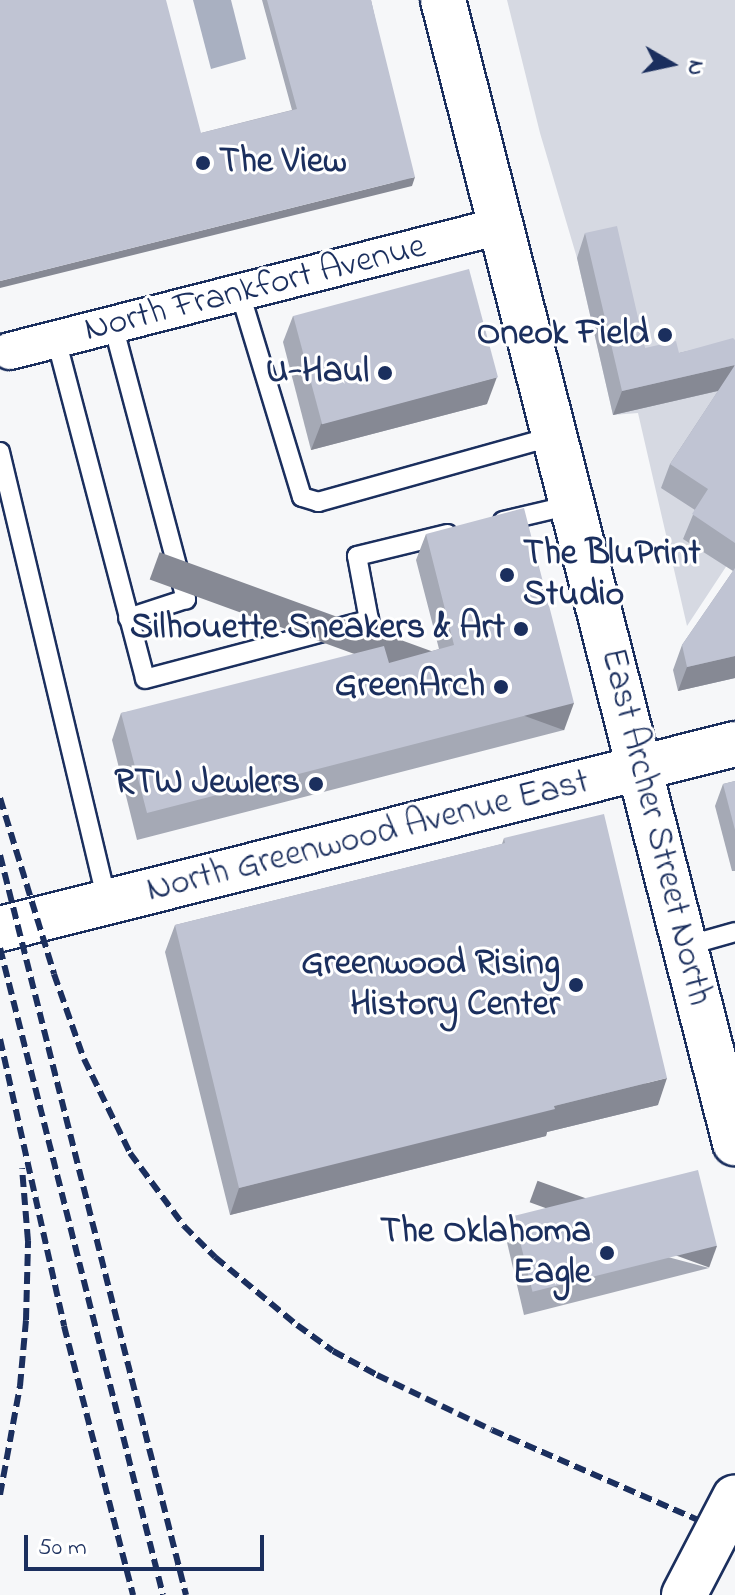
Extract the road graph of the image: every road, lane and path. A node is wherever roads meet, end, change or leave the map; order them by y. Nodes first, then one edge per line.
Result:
1 (443, 0) edge
2 (500, 226) junction
3 (240, 293) junction
4 (113, 325) junction
5 (56, 339) junction
6 (10, 351) dead end
7 (555, 436) junction
8 (0, 452) edge
9 (572, 504) junction
10 (128, 618) junction
11 (735, 744) edge
12 (641, 768) junction
13 (107, 902) junction
14 (0, 929) edge
15 (735, 932) edge
16 (686, 946) junction
17 (735, 1143) edge
18 (735, 1497) edge
19 (684, 1595) edge

1 - 2 main road, East Archer Street North
2 - 3 street, North Frankfort Avenue
2 - 7 main road, East Archer Street North
3 - 4 street, North Frankfort Avenue
3 - 7 lane
4 - 5 street, North Frankfort Avenue
4 - 10 lane
5 - 6 street, North Frankfort Avenue
5 - 10 lane
7 - 9 main road, East Archer Street North
8 - 13 lane
9 - 10 lane
9 - 12 main road, East Archer Street North
11 - 12 main road, North Greenwood Avenue East
12 - 13 main road, North Greenwood Avenue East
12 - 16 main road, East Archer Street North
13 - 14 main road, North Greenwood Avenue East
15 - 16 lane
16 - 17 main road, East Archer Street North
18 - 19 main road, bridge

